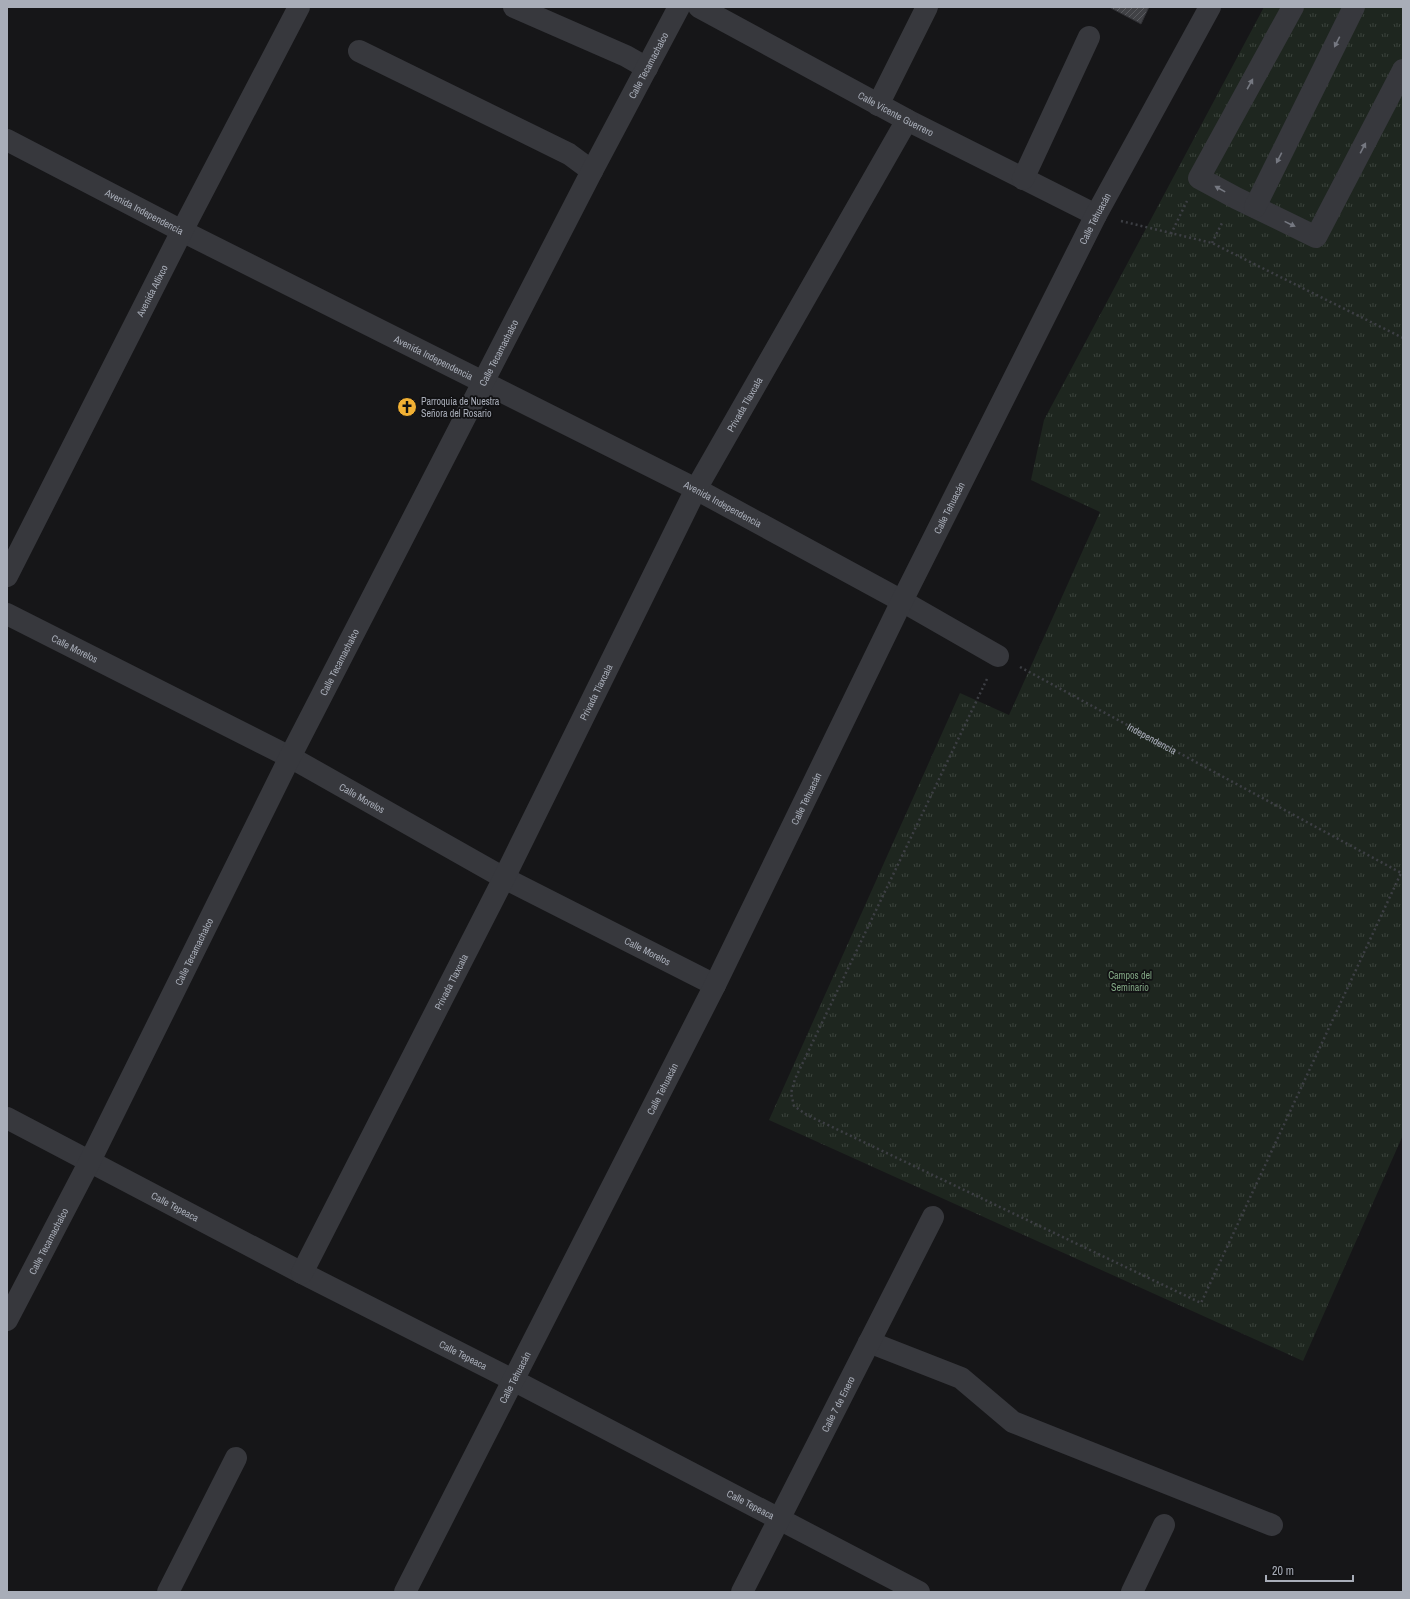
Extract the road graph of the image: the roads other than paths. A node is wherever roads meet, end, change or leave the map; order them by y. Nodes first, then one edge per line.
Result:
1 (299, 7) edge
2 (514, 7) edge
3 (678, 7) edge
4 (699, 7) edge
5 (927, 7) edge
6 (1210, 7) edge
7 (1293, 7) edge
8 (1354, 7) edge
9 (1089, 37) dead end
10 (359, 51) dead end
11 (647, 68) junction
12 (1403, 70) edge
13 (878, 105) junction
14 (907, 120) junction
15 (7, 140) edge
16 (592, 171) junction
17 (1023, 179) junction
18 (1254, 207) junction
19 (1096, 215) junction
20 (182, 231) junction
21 (483, 382) junction
22 (696, 489) junction
23 (7, 576) edge
24 (902, 601) junction
25 (7, 614) edge
26 (998, 656) road end
27 (290, 756) junction
28 (504, 878) junction
29 (715, 985) junction
30 (7, 1118) edge
31 (90, 1161) junction
32 (933, 1217) dead end
33 (302, 1273) junction
34 (7, 1320) edge
35 (869, 1342) junction
36 (514, 1380) junction
37 (236, 1458) dead end
38 (779, 1520) junction
39 (1164, 1525) dead end
40 (1272, 1525) dead end
41 (168, 1592) edge
42 (404, 1592) edge
43 (742, 1592) edge
44 (919, 1592) edge
45 (1132, 1592) edge

1 - 20 street, Avenida Atlixco
2 - 11 street
3 - 11 street, Calle Tecamachalco
4 - 13 street, Calle Vicente Guerrero
5 - 13 street
6 - 19 street, Calle Tehuacán
18 -> 7 street
8 -> 18 street
9 - 17 street
10 - 16 street
11 - 16 street, Calle Tecamachalco
18 -> 12 street
13 - 14 street, Calle Vicente Guerrero
14 - 17 street, Calle Vicente Guerrero
14 - 22 street, Privada Tlaxcala
15 - 20 street, Avenida Independencia
16 - 21 street, Calle Tecamachalco
17 - 19 street, Calle Vicente Guerrero
19 - 24 street, Calle Tehuacán
20 - 21 street, Avenida Independencia
20 - 23 street, Avenida Atlixco
21 - 22 street, Avenida Independencia
21 - 27 street, Calle Tecamachalco
22 - 24 street, Avenida Independencia
22 - 28 street, Privada Tlaxcala
24 - 26 street
24 - 29 street, Calle Tehuacán
25 - 27 street, Calle Morelos
27 - 28 street, Calle Morelos
27 - 31 street, Calle Tecamachalco
28 - 29 street, Calle Morelos
28 - 33 street, Privada Tlaxcala
29 - 36 street, Calle Tehuacán
30 - 31 street, Calle Tepeaca
31 - 33 street, Calle Tepeaca
31 - 34 street, Calle Tecamachalco
32 - 35 street, Calle 7 de Enero
33 - 36 street, Calle Tepeaca
35 - 38 street, Calle 7 de Enero
35 - 40 street
36 - 38 street, Calle Tepeaca
36 - 42 street, Calle Tehuacán
37 - 41 street
38 - 43 street, Calle 7 de Enero
38 - 44 street, Calle Tepeaca
39 - 45 street

